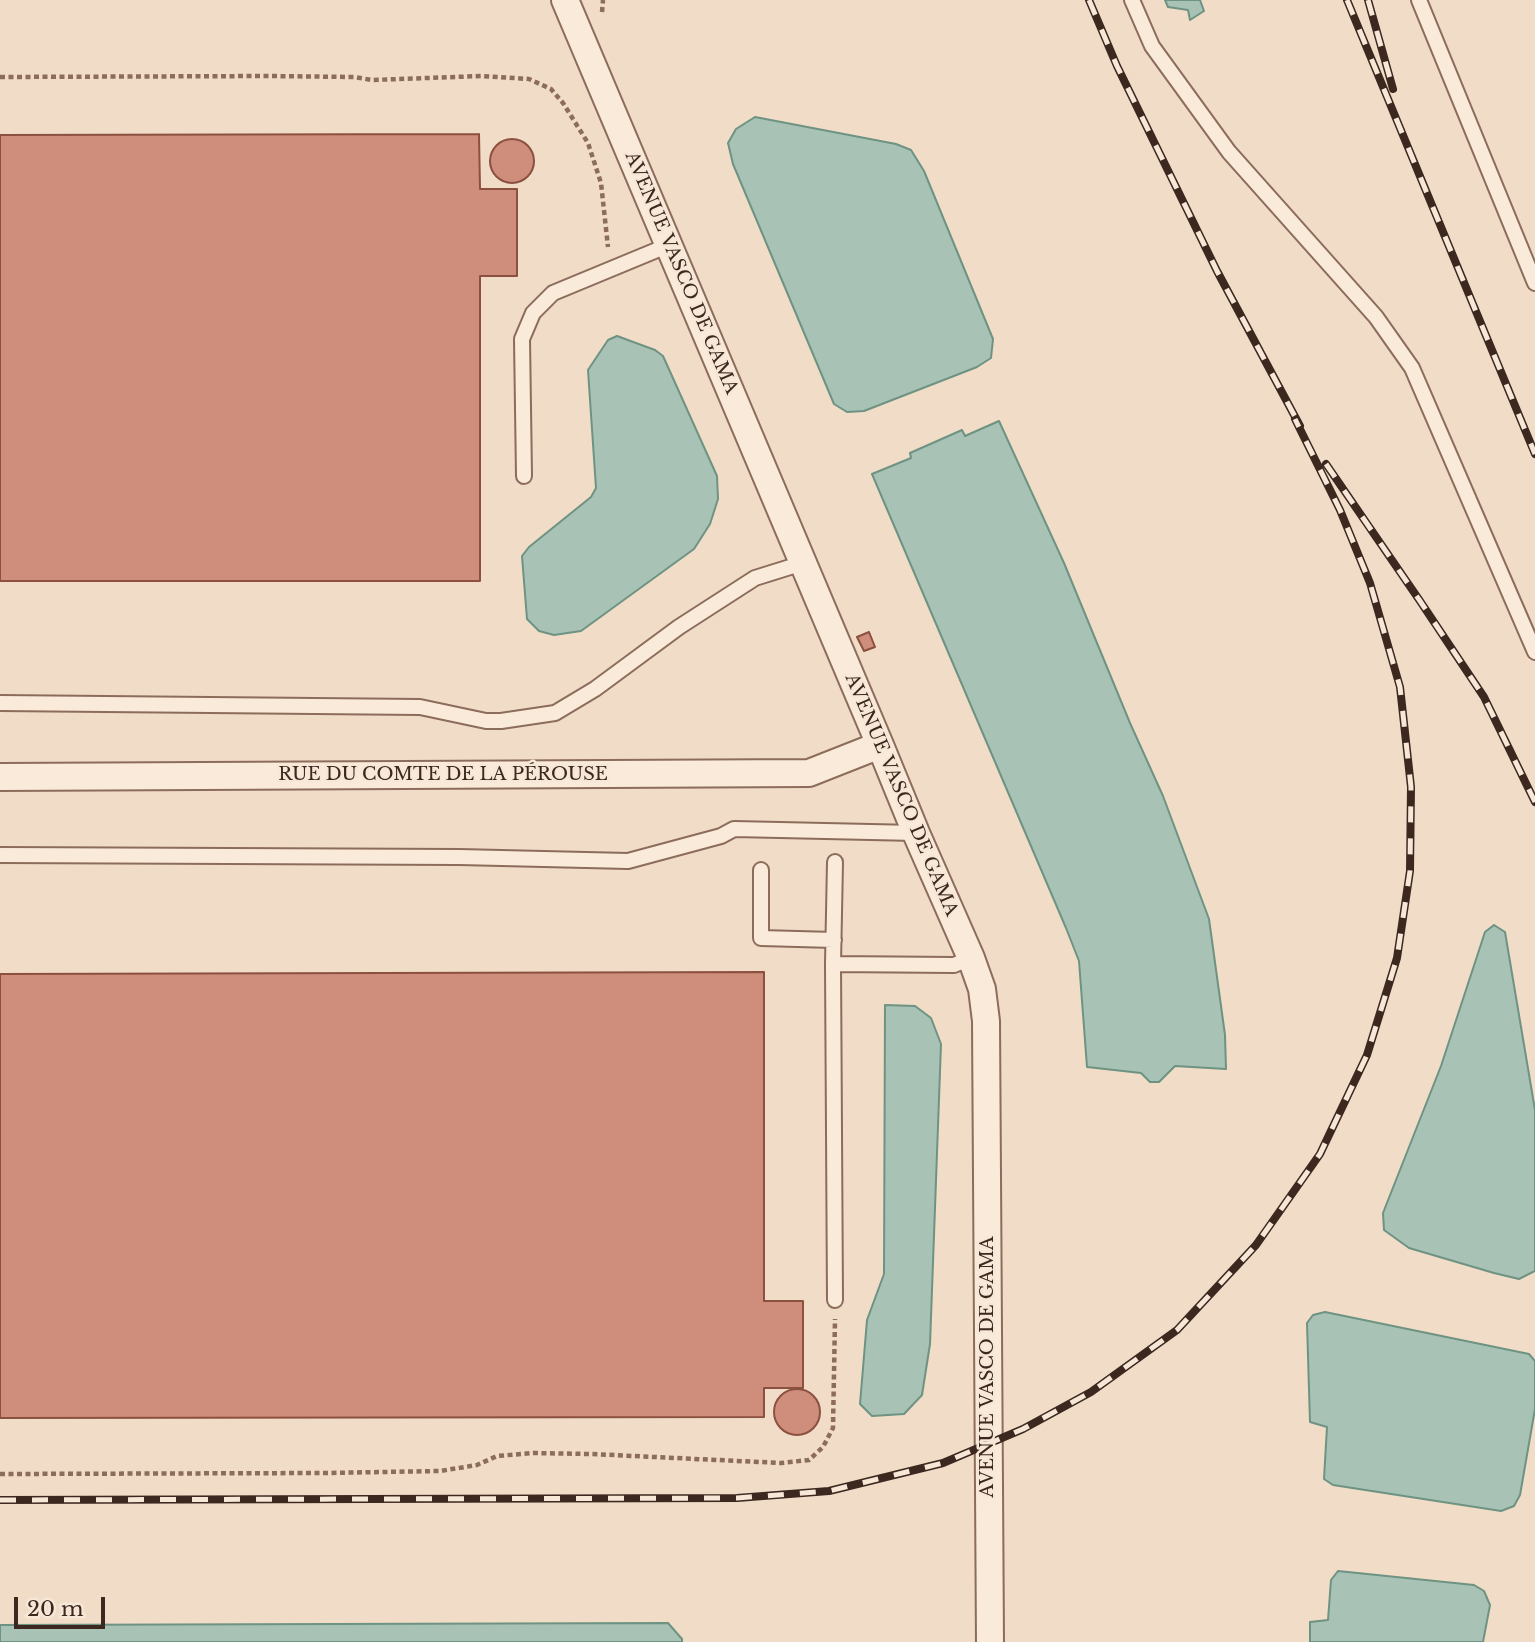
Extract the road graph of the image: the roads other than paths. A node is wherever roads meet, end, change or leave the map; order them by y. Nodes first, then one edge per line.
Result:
1 (565, 0) edge
2 (1132, 0) edge
3 (1419, 0) edge
4 (669, 245) junction
5 (1535, 283) edge
6 (524, 476) dead end
7 (803, 563) junction
8 (1535, 652) edge
9 (0, 703) edge
10 (880, 745) junction
11 (0, 777) edge
12 (916, 833) junction
13 (0, 855) edge
14 (835, 862) dead end
15 (761, 870) dead end
16 (834, 940) junction
17 (971, 958) junction
18 (833, 964) junction
19 (835, 1300) road end
20 (990, 1642) edge

1 - 4 street, AVENUE VASCO DE GAMA
2 - 8 lane
3 - 5 lane
4 - 6 lane
4 - 7 street, AVENUE VASCO DE GAMA
7 - 9 lane
7 - 10 street, AVENUE VASCO DE GAMA
10 - 11 street, RUE DU COMTE DE LA PÉROUSE
10 - 12 street, AVENUE VASCO DE GAMA
12 - 13 lane
12 - 17 street, AVENUE VASCO DE GAMA
14 - 16 lane
15 - 16 lane
16 - 18 lane
17 - 18 lane
17 - 20 street, AVENUE VASCO DE GAMA
18 - 19 lane

